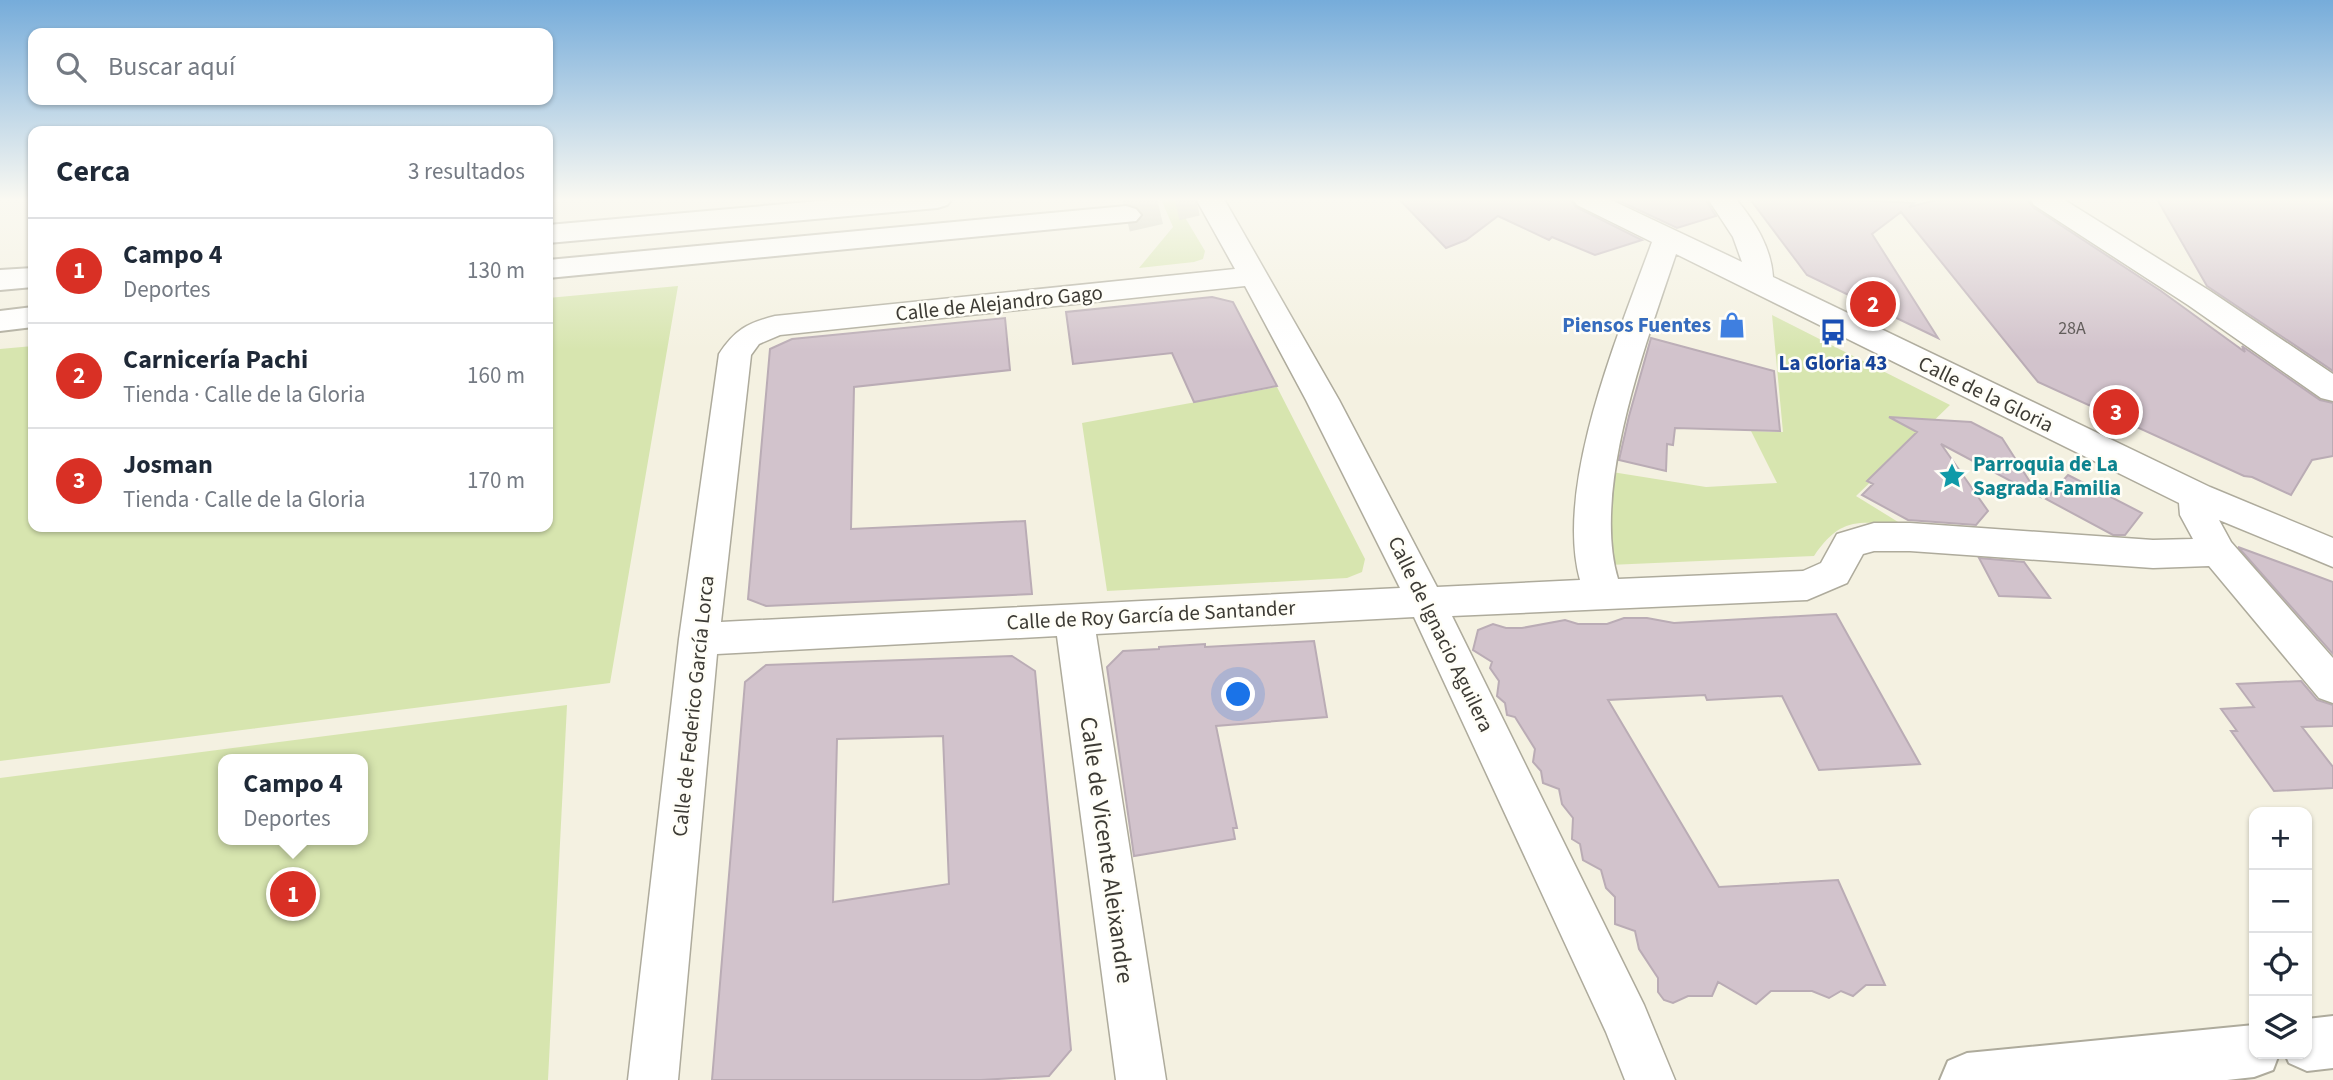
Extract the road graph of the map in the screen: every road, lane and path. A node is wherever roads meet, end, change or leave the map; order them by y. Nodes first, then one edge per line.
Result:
1 (758, 249) edge
2 (1242, 249) edge
3 (1663, 249) edge
4 (1694, 249) edge
5 (1754, 249) edge
6 (2123, 249) edge
7 (2153, 249) edge
8 (553, 269) edge
9 (1253, 276) junction
10 (28, 278) edge
11 (0, 280) edge
12 (1758, 282) junction
13 (2199, 298) junction
14 (28, 318) edge
15 (0, 321) edge
16 (748, 337) joint
17 (2333, 390) edge
18 (2197, 496) junction
19 (2218, 552) junction
20 (2333, 553) edge
21 (1603, 594) junction
22 (1427, 602) junction
23 (1074, 620) junction
24 (699, 639) junction
25 (2333, 685) edge
26 (2333, 1042) edge
27 (2312, 1044) edge
28 (2249, 1052) edge
29 (653, 1080) edge
30 (1141, 1080) edge
31 (1650, 1080) edge
32 (1967, 1080) edge

1 - 8 main road
2 - 9 street, Calle de Ignacio Aguilera
3 - 21 street
4 - 12 street, Calle de la Gloria
5 - 12 street
6 - 13 street
7 - 13 street
9 - 16 street, Calle de Alejandro Gago
9 - 22 street, Calle de Ignacio Aguilera
10 - 11 main road
12 - 18 street, Calle de la Gloria
13 - 17 street
14 - 15 main road
16 - 24 street, Calle de Federico García Lorca
18 - 19 street
18 - 20 street, Calle de la Gloria
19 - 21 street, Calle de Roy García de Santander
19 - 25 street
21 - 22 street, Calle de Roy García de Santander
22 - 23 street, Calle de Roy García de Santander
22 - 31 street, Calle de Ignacio Aguilera
23 - 24 street, Calle de Roy García de Santander
23 - 30 street, Calle de Vicente Aleixandre
24 - 29 street, Calle de Federico García Lorca
26 - 27 main road
28 - 32 main road

